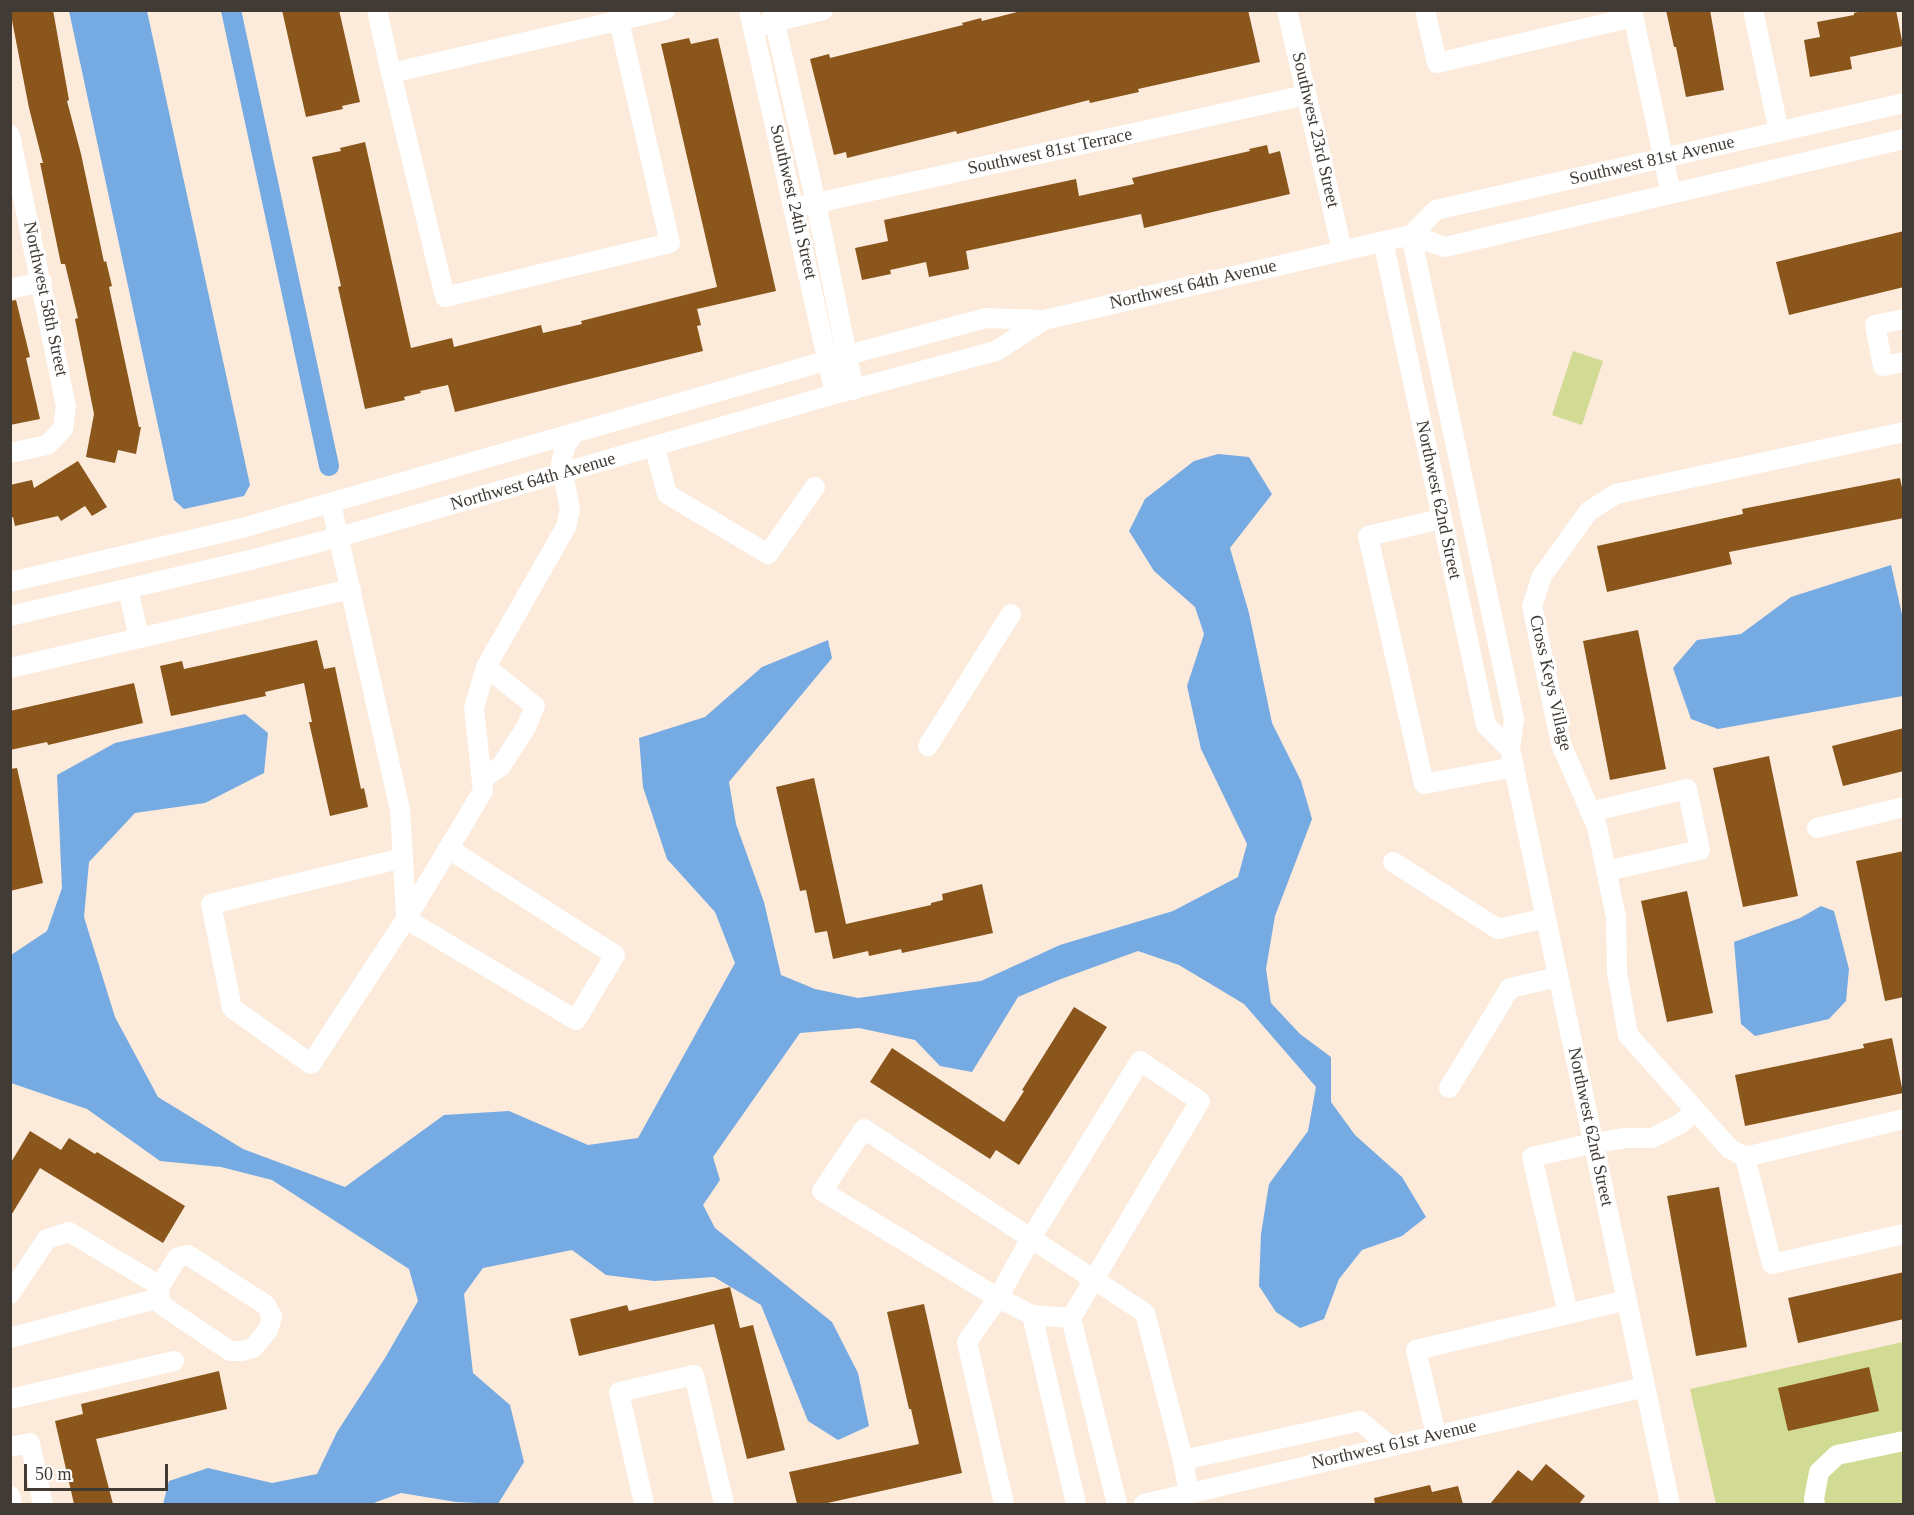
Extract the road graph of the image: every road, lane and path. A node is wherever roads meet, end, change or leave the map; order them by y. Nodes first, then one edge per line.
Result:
1 (377, 10) edge
2 (665, 10) edge
3 (823, 10) edge
4 (1287, 10) edge
5 (1425, 10) edge
6 (1753, 10) edge
7 (1633, 14) edge
8 (773, 16) edge
9 (751, 19) edge
10 (1591, 19) edge
11 (619, 21) junction
12 (392, 73) junction
13 (1306, 95) junction
14 (1904, 103) edge
15 (1779, 132) junction
16 (10, 135) edge
17 (1904, 139) edge
18 (1664, 159) junction
19 (1671, 194) junction
20 (816, 203) junction
21 (794, 208) junction
22 (1411, 235) junction
23 (1383, 241) junction
24 (1342, 250) junction
25 (42, 282) junction
26 (10, 289) edge
27 (1904, 319) edge
28 (1044, 320) junction
29 (838, 358) junction
30 (1904, 362) edge
31 (844, 392) junction
32 (1904, 432) edge
33 (573, 435) junction
34 (655, 448) junction
35 (10, 453) edge
36 (1430, 464) junction
37 (564, 473) junction
38 (1465, 484) junction
39 (815, 487) dead end
40 (331, 504) junction
41 (1442, 519) junction
42 (339, 537) junction
43 (10, 582) edge
44 (128, 589) junction
45 (351, 589) junction
46 (1011, 614) dead end
47 (10, 616) edge
48 (139, 638) junction
49 (486, 667) junction
50 (10, 668) edge
51 (928, 746) dead end
52 (1512, 758) junction
53 (482, 779) junction
54 (1904, 807) edge
55 (1590, 812) junction
56 (1817, 828) dead end
57 (449, 849) junction
58 (403, 858) junction
59 (1393, 862) dead end
60 (1606, 871) junction
61 (1546, 918) junction
62 (406, 919) junction
63 (1558, 977) junction
64 (1449, 1088) dead end
65 (1695, 1110) junction
66 (1904, 1119) edge
67 (1594, 1143) junction
68 (1745, 1157) junction
69 (1904, 1234) edge
70 (1031, 1238) junction
71 (1094, 1280) junction
72 (159, 1292) junction
73 (10, 1294) edge
74 (998, 1298) junction
75 (1627, 1300) junction
76 (1032, 1314) junction
77 (1568, 1314) junction
78 (1071, 1318) junction
79 (10, 1338) edge
80 (174, 1361) dead end
81 (1645, 1387) junction
82 (10, 1399) edge
83 (1436, 1435) junction
84 (1904, 1441) edge
85 (1390, 1446) junction
86 (10, 1447) edge
87 (1183, 1460) junction
88 (1189, 1494) junction
89 (10, 1496) edge
90 (12, 1504) edge
91 (43, 1504) edge
92 (644, 1504) edge
93 (724, 1504) edge
94 (1004, 1504) edge
95 (1076, 1504) edge
96 (1117, 1504) edge
97 (1144, 1504) edge
98 (1670, 1504) edge
99 (1815, 1504) edge

1 - 12 street
2 - 11 street
3 - 8 street
4 - 13 street, Southwest 23rd Street
5 - 10 street
6 - 15 street
7 - 10 street
7 - 18 street
8 - 9 street
8 - 20 street, Southwest 24th Street
9 - 21 street, Southwest 24th Street
11 - 12 street
11 - 12 street
13 - 20 street, Southwest 81st Terrace
13 - 24 street, Southwest 23rd Street
14 - 15 street, Southwest 81st Avenue
15 - 18 street, Southwest 81st Avenue
16 - 25 street, Northwest 58th Street
17 - 19 street, Southwest 81st Avenue
18 - 19 street
18 - 22 street, Southwest 81st Avenue
19 - 22 street, Southwest 81st Avenue
20 - 21 street, Southwest 81st Terrace
20 - 29 street, Southwest 24th Street
21 - 29 street, Southwest 24th Street
22 - 23 street
22 - 38 street, Northwest 62nd Street
23 - 24 street
23 - 36 street, Northwest 62nd Street
24 - 28 street, Northwest 64th Avenue
25 - 26 street
25 - 35 street, Northwest 58th Street
27 - 30 street
28 - 29 street, Northwest 64th Avenue
28 - 31 street, Northwest 64th Avenue
29 - 31 street, Southwest 24th Street
29 - 33 street, Northwest 64th Avenue
31 - 34 street, Northwest 64th Avenue
32 - 55 street, Cross Keys Village
33 - 37 street
33 - 40 street, Northwest 64th Avenue
34 - 37 street, Northwest 64th Avenue
34 - 39 street
36 - 38 street
36 - 41 street, Northwest 62nd Street
37 - 42 street, Northwest 64th Avenue
37 - 49 street
38 - 52 street, Northwest 62nd Street
40 - 42 street
40 - 43 street, Northwest 64th Avenue
41 - 52 street, Northwest 62nd Street
41 - 52 street
42 - 44 street, Northwest 64th Avenue
42 - 45 street
44 - 47 street, Northwest 64th Avenue
44 - 48 street
45 - 48 street
45 - 58 street
46 - 51 street
48 - 50 street
49 - 53 street
49 - 53 street
52 - 61 street, Northwest 62nd Street
53 - 57 street
54 - 56 street
55 - 60 street, Cross Keys Village
55 - 60 street
57 - 62 street
57 - 62 street
58 - 62 street
58 - 62 street
59 - 61 street
60 - 65 street, Cross Keys Village
61 - 63 street, Northwest 62nd Street
63 - 64 street
63 - 67 street, Northwest 62nd Street
65 - 67 street
65 - 68 street, Cross Keys Village
66 - 68 street
67 - 75 street, Northwest 62nd Street
67 - 77 street
68 - 69 street
70 - 71 street
70 - 71 street
70 - 74 street
70 - 74 street
71 - 78 street
71 - 87 street
72 - 72 street
72 - 73 street
72 - 79 street
74 - 76 street
74 - 94 street
75 - 77 street
75 - 81 street, Northwest 62nd Street
76 - 78 street
76 - 95 street
77 - 83 street
78 - 96 street
80 - 82 street
81 - 83 street, Northwest 61st Avenue
81 - 98 street, Northwest 62nd Street
83 - 85 street, Northwest 61st Avenue
84 - 99 street
85 - 87 street
85 - 88 street, Northwest 61st Avenue
86 - 91 street
87 - 88 street
88 - 97 street, Northwest 61st Avenue
89 - 90 street
92 - 93 street

